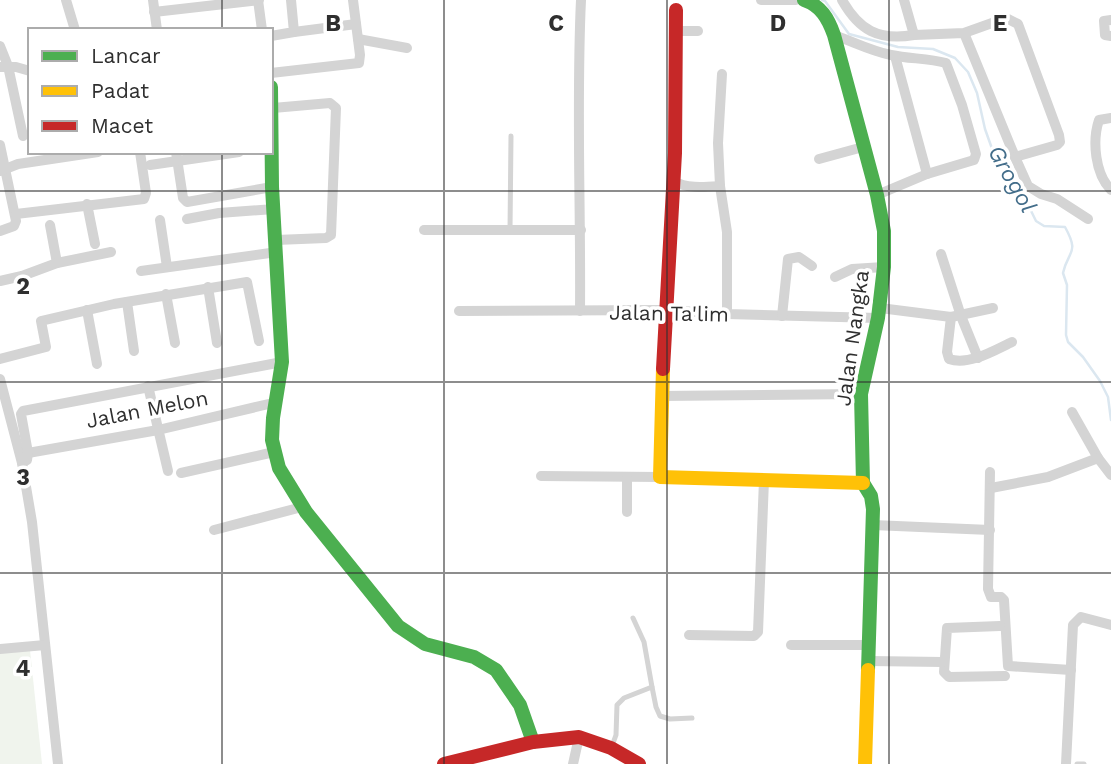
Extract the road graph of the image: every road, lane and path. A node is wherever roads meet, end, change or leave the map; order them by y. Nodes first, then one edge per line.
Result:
1 (66, 0) edge
2 (258, 0) edge
3 (291, 0) edge
4 (353, 0) edge
5 (581, 0) edge
6 (796, 0) edge
7 (804, 0) edge
8 (904, 0) edge
9 (761, 1) edge
10 (833, 4) edge
11 (154, 6) edge
12 (676, 10) dead end
13 (1111, 20) edge
14 (356, 24) junction
15 (74, 28) edge
16 (157, 28) edge
17 (262, 28) edge
18 (677, 31) junction
19 (698, 31) dead end
20 (294, 32) junction
21 (964, 33) junction
22 (835, 35) junction
23 (914, 35) junction
24 (273, 36) edge
25 (1111, 36) edge
26 (358, 39) junction
27 (0, 46) edge
28 (407, 48) dead end
29 (895, 56) junction
30 (4, 67) edge
31 (28, 71) edge
32 (273, 73) edge
33 (722, 74) dead end
34 (273, 108) edge
35 (1111, 118) edge
36 (23, 136) dead end
37 (511, 136) dead end
38 (0, 145) edge
39 (863, 147) junction
40 (86, 154) edge
41 (140, 154) edge
42 (214, 154) edge
43 (272, 154) edge
44 (177, 157) edge
45 (1015, 157) junction
46 (819, 159) dead end
47 (150, 165) dead end
48 (1097, 166) junction
49 (1111, 166) edge
50 (3, 170) edge
51 (928, 174) junction
52 (674, 181) junction
53 (720, 186) junction
54 (272, 187) junction
55 (1111, 190) edge
56 (877, 194) junction
57 (87, 204) junction
58 (274, 209) junction
59 (16, 214) junction
60 (187, 219) dead end
61 (1088, 219) dead end
62 (160, 220) dead end
63 (50, 225) dead end
64 (424, 230) dead end
65 (510, 230) junction
66 (580, 230) junction
67 (0, 231) edge
68 (95, 244) dead end
69 (276, 246) junction
70 (111, 252) dead end
71 (941, 254) dead end
72 (57, 262) junction
73 (167, 267) junction
74 (812, 267) dead end
75 (884, 267) junction
76 (141, 271) dead end
77 (835, 277) dead end
78 (0, 281) edge
79 (208, 287) junction
80 (166, 294) junction
81 (127, 302) junction
82 (993, 308) dead end
83 (87, 310) junction
84 (667, 310) junction
85 (459, 311) dead end
86 (580, 311) junction
87 (879, 313) junction
88 (727, 314) junction
89 (782, 316) junction
90 (956, 317) junction
91 (259, 341) dead end
92 (1012, 342) dead end
93 (175, 343) dead end
94 (217, 343) dead end
95 (134, 351) dead end
96 (978, 358) junction
97 (0, 359) edge
98 (282, 362) junction
99 (97, 364) dead end
100 (0, 383) edge
101 (148, 386) junction
102 (861, 394) junction
103 (661, 396) junction
104 (273, 403) junction
105 (1072, 412) dead end
106 (158, 430) junction
107 (274, 452) junction
108 (25, 458) junction
109 (1098, 458) junction
110 (168, 471) dead end
111 (990, 472) dead end
112 (181, 473) dead end
113 (1111, 475) edge
114 (541, 476) dead end
115 (627, 477) junction
116 (660, 477) junction
117 (764, 480) junction
118 (863, 483) junction
119 (991, 488) junction
120 (302, 507) junction
121 (628, 512) dead end
122 (873, 525) junction
123 (214, 530) dead end
124 (990, 530) junction
125 (633, 618) dead end
126 (1111, 625) edge
127 (1000, 626) dead end
128 (689, 635) dead end
129 (45, 645) junction
130 (791, 645) dead end
131 (870, 645) junction
132 (0, 649) edge
133 (869, 661) junction
134 (943, 662) junction
135 (1071, 670) junction
136 (1005, 676) dead end
137 (652, 687) junction
138 (692, 718) dead end
139 (579, 737) junction
140 (533, 742) junction
141 (611, 748) junction
142 (58, 764) edge
143 (443, 764) edge
144 (573, 764) edge
145 (639, 764) edge
146 (865, 764) edge
147 (1066, 764) edge
148 (1077, 764) edge
149 (1084, 764) edge

1 - 15 street
2 - 11 street
2 - 17 street
3 - 20 street
4 - 14 street
5 - 66 street
6 - 9 street
7 - 10 main road
8 - 23 street
10 - 22 main road, Jalan Nangka
10 - 23 street
11 - 16 street
12 - 18 main road
13 - 25 street
14 - 20 street
14 - 26 street
18 - 19 street
18 - 52 main road
20 - 24 street
21 - 23 street
21 - 45 street
21 - 45 street
22 - 29 street
22 - 39 main road, Jalan Nangka
26 - 28 street
26 - 32 street
27 - 30 street
29 - 51 street
29 - 51 street
30 - 31 street
30 - 36 street
33 - 53 street
34 - 69 street
35 - 48 street
37 - 65 lane
38 - 50 street
39 - 46 street
39 - 56 main road, Jalan Nangka
40 - 50 street
41 - 57 street
42 - 44 street
43 - 54 main road
44 - 47 street
44 - 54 street
45 - 61 street
48 - 49 street
48 - 55 street
50 - 59 street
51 - 56 street
52 - 53 street
52 - 84 main road
53 - 88 street
54 - 58 main road
56 - 75 main road, Jalan Nangka
57 - 59 street
57 - 68 street
58 - 60 street
58 - 69 main road
59 - 67 street
62 - 73 street
63 - 72 street
64 - 65 street
65 - 66 street
66 - 86 street
69 - 73 street
69 - 98 main road
70 - 72 street
71 - 90 street
72 - 78 street
73 - 76 street
74 - 89 street
75 - 77 street
75 - 87 main road, Jalan Nangka
79 - 80 street
79 - 91 street
79 - 94 street
80 - 81 street
80 - 93 street
81 - 83 street
81 - 95 street
82 - 90 street
83 - 97 street
83 - 99 street
84 - 86 street, Jalan Ta'lim
84 - 88 street, Jalan Ta'lim
84 - 103 main road
85 - 86 street, Jalan Ta'lim
87 - 89 street, Jalan Ta'lim
87 - 90 street, Jalan Ta'lim
87 - 102 main road, Jalan Nangka
88 - 89 street, Jalan Ta'lim
90 - 96 street
90 - 96 street
92 - 96 street
98 - 101 street
98 - 104 main road
100 - 108 street
101 - 106 street
101 - 108 street
102 - 103 street
102 - 118 main road, Jalan Nangka
103 - 116 main road
104 - 106 street, Jalan Melon
104 - 107 main road
105 - 109 street
106 - 108 street, Jalan Melon
106 - 110 street
107 - 112 street
107 - 120 main road
108 - 129 street
109 - 113 street
109 - 119 street
111 - 119 street
114 - 115 street
115 - 116 street
115 - 121 street
116 - 117 main road
117 - 118 main road
117 - 128 street
118 - 122 main road, Jalan Nangka
119 - 124 street
120 - 123 street
120 - 140 main road
122 - 124 street
122 - 131 main road, Jalan Nangka
124 - 135 street
125 - 137 lane
126 - 135 street
127 - 134 street
129 - 132 street
129 - 142 street
130 - 131 street
131 - 133 main road, Jalan Nangka
133 - 134 street
133 - 146 main road, Jalan Nangka
134 - 136 street
135 - 147 street
137 - 138 lane
137 - 141 lane
139 - 140 main road
139 - 141 main road
139 - 144 street
140 - 143 main road
141 - 145 main road
148 - 149 lane

